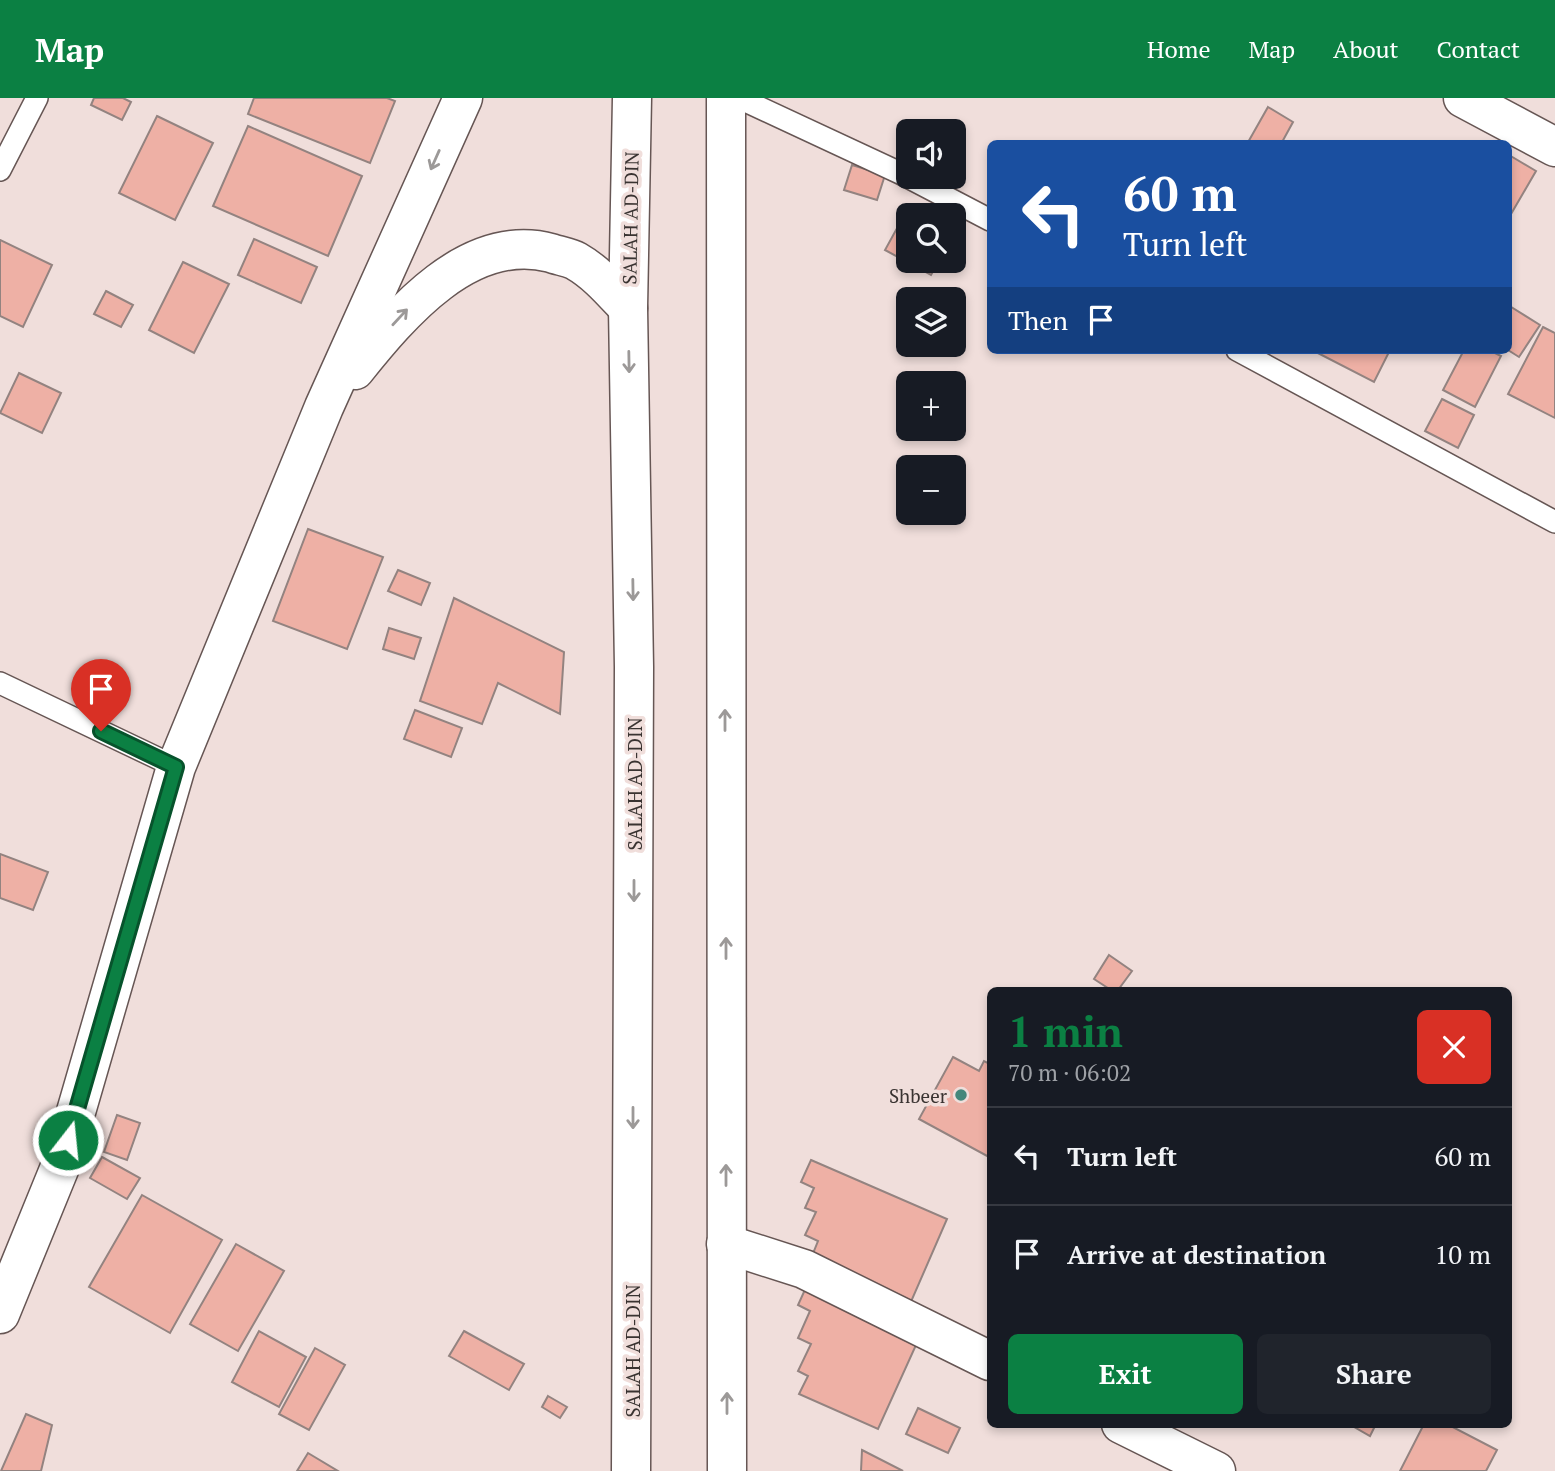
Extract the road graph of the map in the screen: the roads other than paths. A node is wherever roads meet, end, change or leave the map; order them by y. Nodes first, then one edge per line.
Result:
1 (37, 98) edge
2 (463, 98) edge
3 (632, 98) edge
4 (726, 98) edge
5 (739, 98) edge
6 (1463, 98) edge
7 (1555, 146) edge
8 (0, 170) edge
9 (987, 218) edge
10 (628, 307) junction
11 (1244, 354) edge
12 (324, 407) junction
13 (1555, 522) edge
14 (0, 683) edge
15 (176, 767) junction
16 (726, 1244) junction
17 (0, 1314) edge
18 (987, 1360) edge
19 (1129, 1428) edge
20 (631, 1471) edge
21 (727, 1471) edge
22 (1216, 1471) edge

1 - 8 lane
2 -> 12 main road
3 - 10 main road, SALAH AD-DIN
16 -> 4 main road
5 - 9 lane
6 - 7 main road
12 -> 10 main road
10 -> 20 main road, SALAH AD-DIN
11 - 13 lane
12 - 15 main road
14 - 15 lane
15 - 17 main road
16 - 18 main road
21 -> 16 main road
19 - 22 main road

